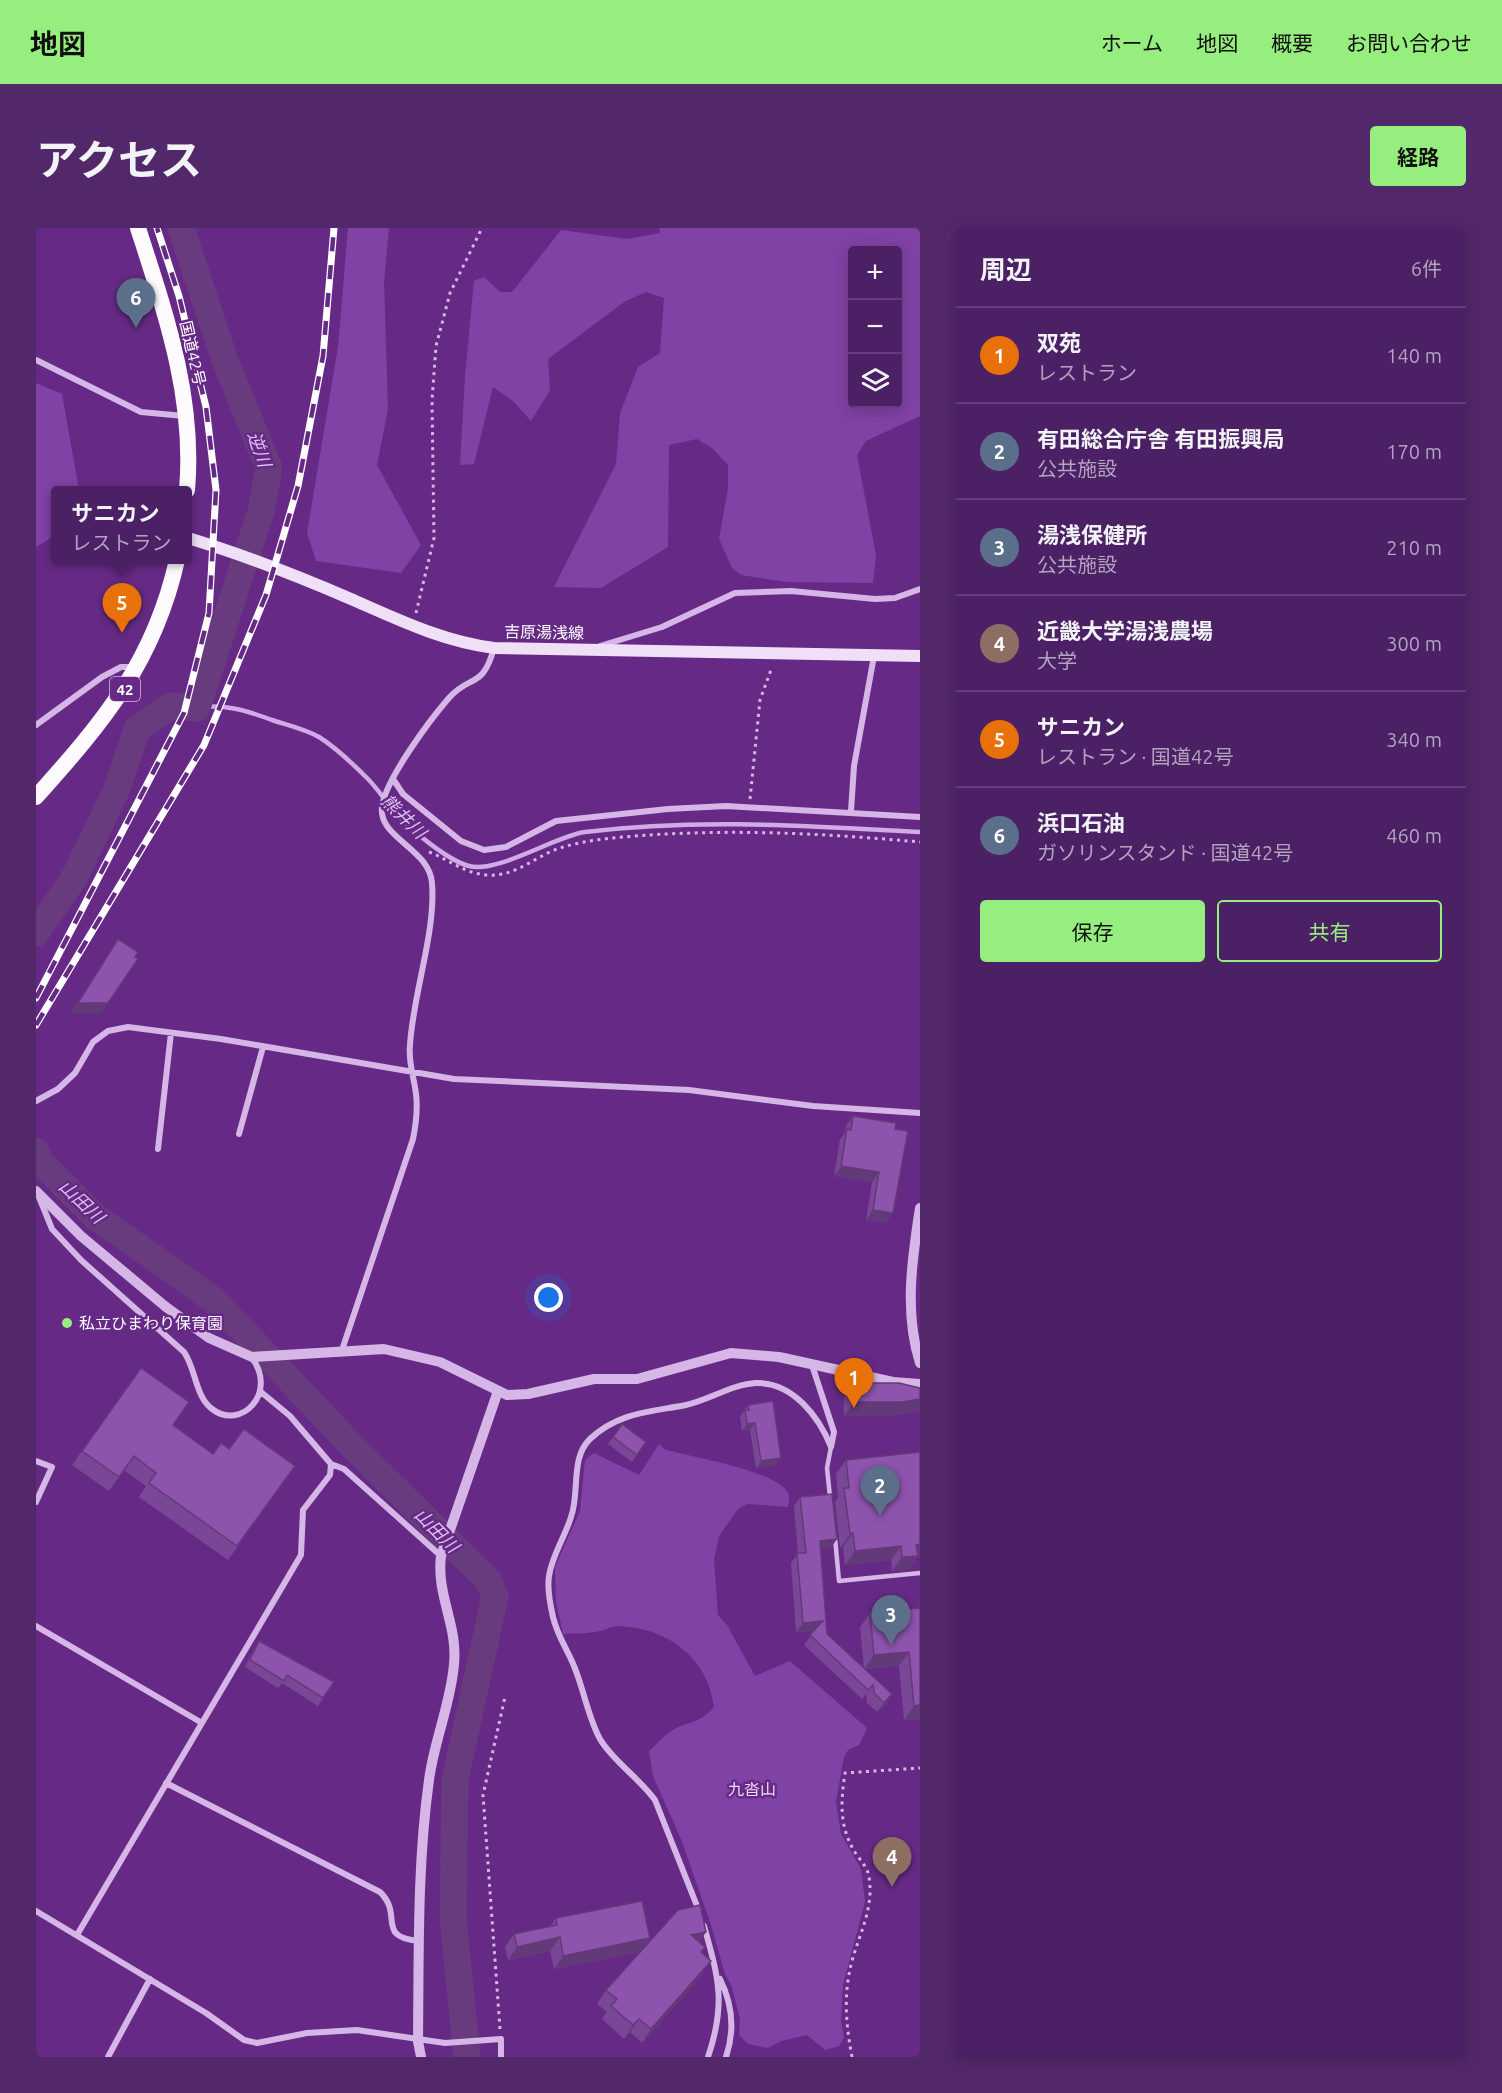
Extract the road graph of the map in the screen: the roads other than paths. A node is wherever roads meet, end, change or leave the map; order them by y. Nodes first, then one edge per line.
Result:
1 (138, 228) edge
2 (36, 360) edge
3 (188, 416) junction
4 (187, 486) edge
5 (192, 539) edge
6 (176, 564) edge
7 (920, 589) edge
8 (494, 648) junction
9 (588, 650) junction
10 (874, 656) junction
11 (920, 656) edge
12 (138, 667) junction
13 (36, 725) edge
14 (393, 779) junction
15 (36, 797) edge
16 (851, 811) junction
17 (920, 817) edge
18 (171, 1033) junction
19 (263, 1047) junction
20 (411, 1073) junction
21 (36, 1101) edge
22 (920, 1113) edge
23 (239, 1134) dead end
24 (158, 1149) dead end
25 (36, 1190) edge
26 (920, 1208) edge
27 (342, 1350) junction
28 (252, 1357) junction
29 (920, 1364) edge
30 (812, 1365) junction
31 (920, 1384) edge
32 (498, 1391) junction
33 (261, 1392) junction
34 (831, 1447) junction
35 (36, 1461) edge
36 (331, 1464) junction
37 (36, 1502) edge
38 (831, 1507) edge
39 (834, 1530) edge
40 (441, 1556) junction
41 (920, 1573) edge
42 (36, 1626) edge
43 (202, 1723) junction
44 (166, 1784) junction
45 (36, 1911) edge
46 (77, 1935) junction
47 (419, 1941) junction
48 (717, 1973) junction
49 (150, 1979) junction
50 (418, 2041) junction
51 (108, 2057) edge
52 (421, 2057) edge
53 (501, 2057) edge
54 (708, 2057) edge
55 (726, 2057) edge

1 - 3 highway, 国道42号
2 - 3 street
3 - 4 highway, 国道42号
5 - 8 main road, 吉原湯浅線
6 - 12 highway, 42
7 - 9 street
8 - 9 main road, 吉原湯浅線
8 - 14 street
9 - 10 main road, 吉原湯浅線
10 - 11 main road, 吉原湯浅線
10 - 16 street
12 - 13 street
12 - 15 highway, 42
14 - 16 street
14 - 20 street
16 - 17 street
18 - 19 street
18 - 21 street
18 - 24 street
19 - 20 street
19 - 23 street
20 - 22 street
20 - 27 street
25 - 28 street, bridge
25 - 33 street
26 - 29 street
27 - 28 street
27 - 32 street
28 - 33 street
30 - 31 street
30 - 32 street
30 - 34 street
32 - 40 street
33 - 36 street
34 - 38 lane
34 - 48 street
35 - 37 street
36 - 40 street
36 - 43 street
39 - 41 lane
40 - 47 street
42 - 43 street
43 - 44 street
44 - 46 street
44 - 47 street
45 - 46 street
46 - 49 street
47 - 50 street
48 - 54 street
48 - 55 street
49 - 50 street
49 - 51 street
50 - 52 street
50 - 53 street

